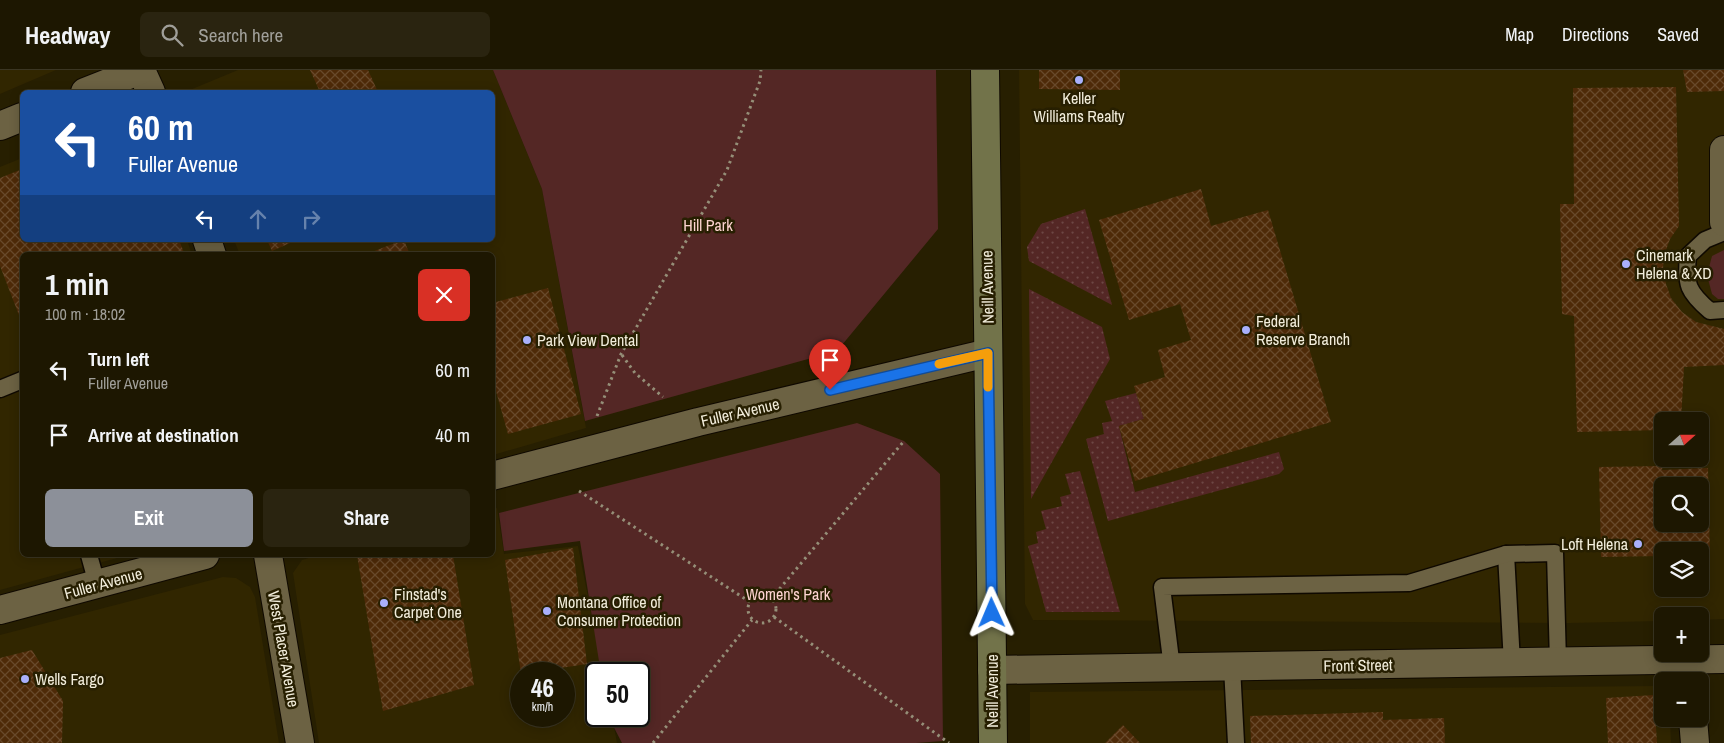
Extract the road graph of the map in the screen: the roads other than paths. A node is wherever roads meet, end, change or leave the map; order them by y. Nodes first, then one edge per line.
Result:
1 (141, 70) edge
2 (985, 70) edge
3 (89, 90) edge
4 (150, 90) edge
5 (20, 118) edge
6 (0, 126) edge
7 (1724, 150) edge
8 (1724, 222) edge
9 (1724, 232) edge
10 (1724, 310) edge
11 (988, 353) junction
12 (20, 381) edge
13 (0, 389) edge
14 (495, 475) edge
15 (1506, 554) junction
16 (90, 557) edge
17 (198, 557) edge
18 (268, 557) edge
19 (97, 584) junction
20 (0, 610) edge
21 (1724, 659) edge
22 (1558, 662) junction
23 (1512, 663) junction
24 (1232, 667) junction
25 (1172, 668) junction
26 (992, 670) junction
27 (1691, 670) edge
28 (1694, 727) edge
29 (300, 743) edge
30 (993, 743) edge
31 (1236, 743) edge
32 (1695, 743) edge

1 - 3 street
1 - 4 street
2 - 11 main road, Neill Avenue
5 - 6 street
7 - 8 street
9 - 10 lane
11 - 14 street, Fuller Avenue
11 - 26 main road, Neill Avenue
12 - 13 lane
15 - 22 lane
15 - 23 lane
15 - 25 lane
16 - 19 lane
17 - 19 street, Fuller Avenue
18 - 29 street, West Placer Avenue
19 - 20 street, Fuller Avenue
21 - 27 street, Front Street
22 - 23 street, Front Street
22 - 27 street, Front Street
23 - 24 street, Front Street
24 - 25 street, Front Street
24 - 31 lane
25 - 26 street, Front Street
26 - 30 main road, Neill Avenue
28 - 32 street

